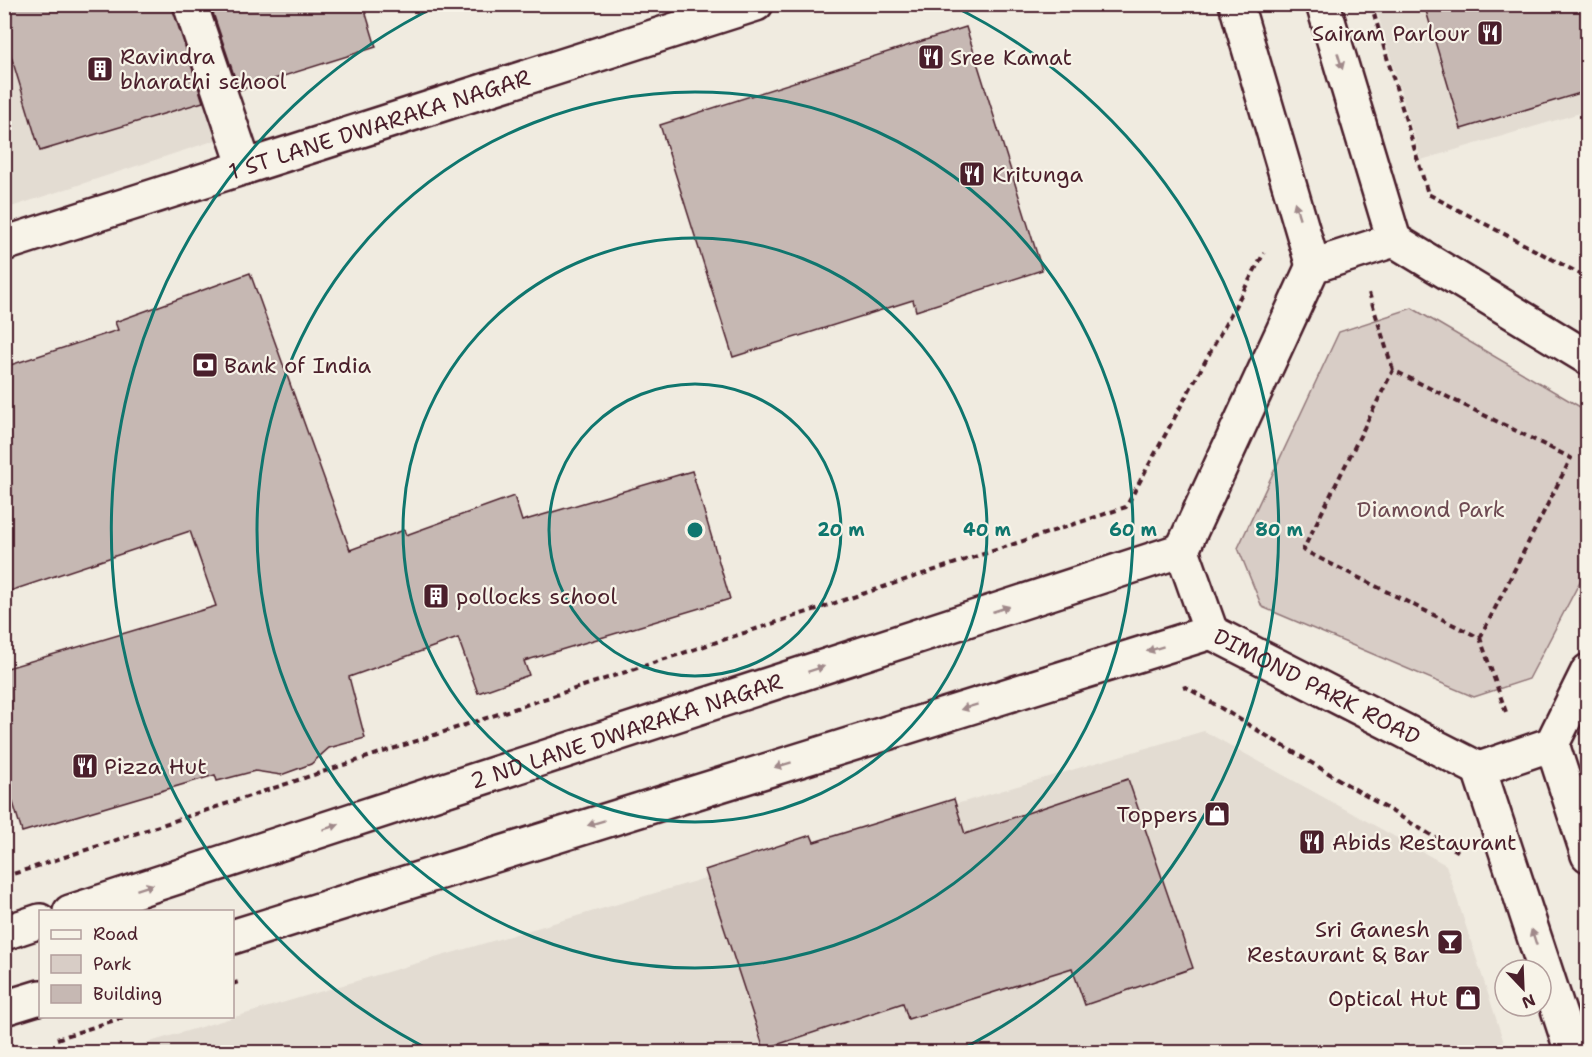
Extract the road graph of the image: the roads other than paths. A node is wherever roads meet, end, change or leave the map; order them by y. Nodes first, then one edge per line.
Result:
1 (189, 4) edge
2 (756, 4) edge
3 (1236, 4) edge
4 (1323, 4) edge
5 (245, 167) junction
6 (1394, 240) junction
7 (4, 244) edge
8 (1313, 266) junction
9 (1587, 358) edge
10 (1182, 550) junction
11 (1211, 632) junction
12 (1587, 671) edge
13 (1551, 744) junction
14 (1479, 769) junction
15 (1587, 855) edge
16 (76, 910) edge
17 (39, 921) edge
18 (4, 933) edge
19 (234, 936) edge
20 (39, 997) edge
21 (4, 1008) edge
22 (1572, 1053) edge

1 - 5 main road
2 - 5 main road, 1 ST LANE DWARAKA NAGAR
8 -> 3 main road
4 -> 6 main road
5 - 7 main road, 1 ST LANE DWARAKA NAGAR
6 - 8 main road
6 - 9 main road
8 - 10 main road
10 - 11 main road, DIMOND PARK ROAD
16 -> 10 main road, 2 ND LANE DWARAKA NAGAR
11 - 14 main road, DIMOND PARK ROAD
11 -> 19 main road
12 - 13 main road
13 - 14 main road
13 - 15 main road
22 -> 14 main road
17 - 18 main road
20 - 21 main road

